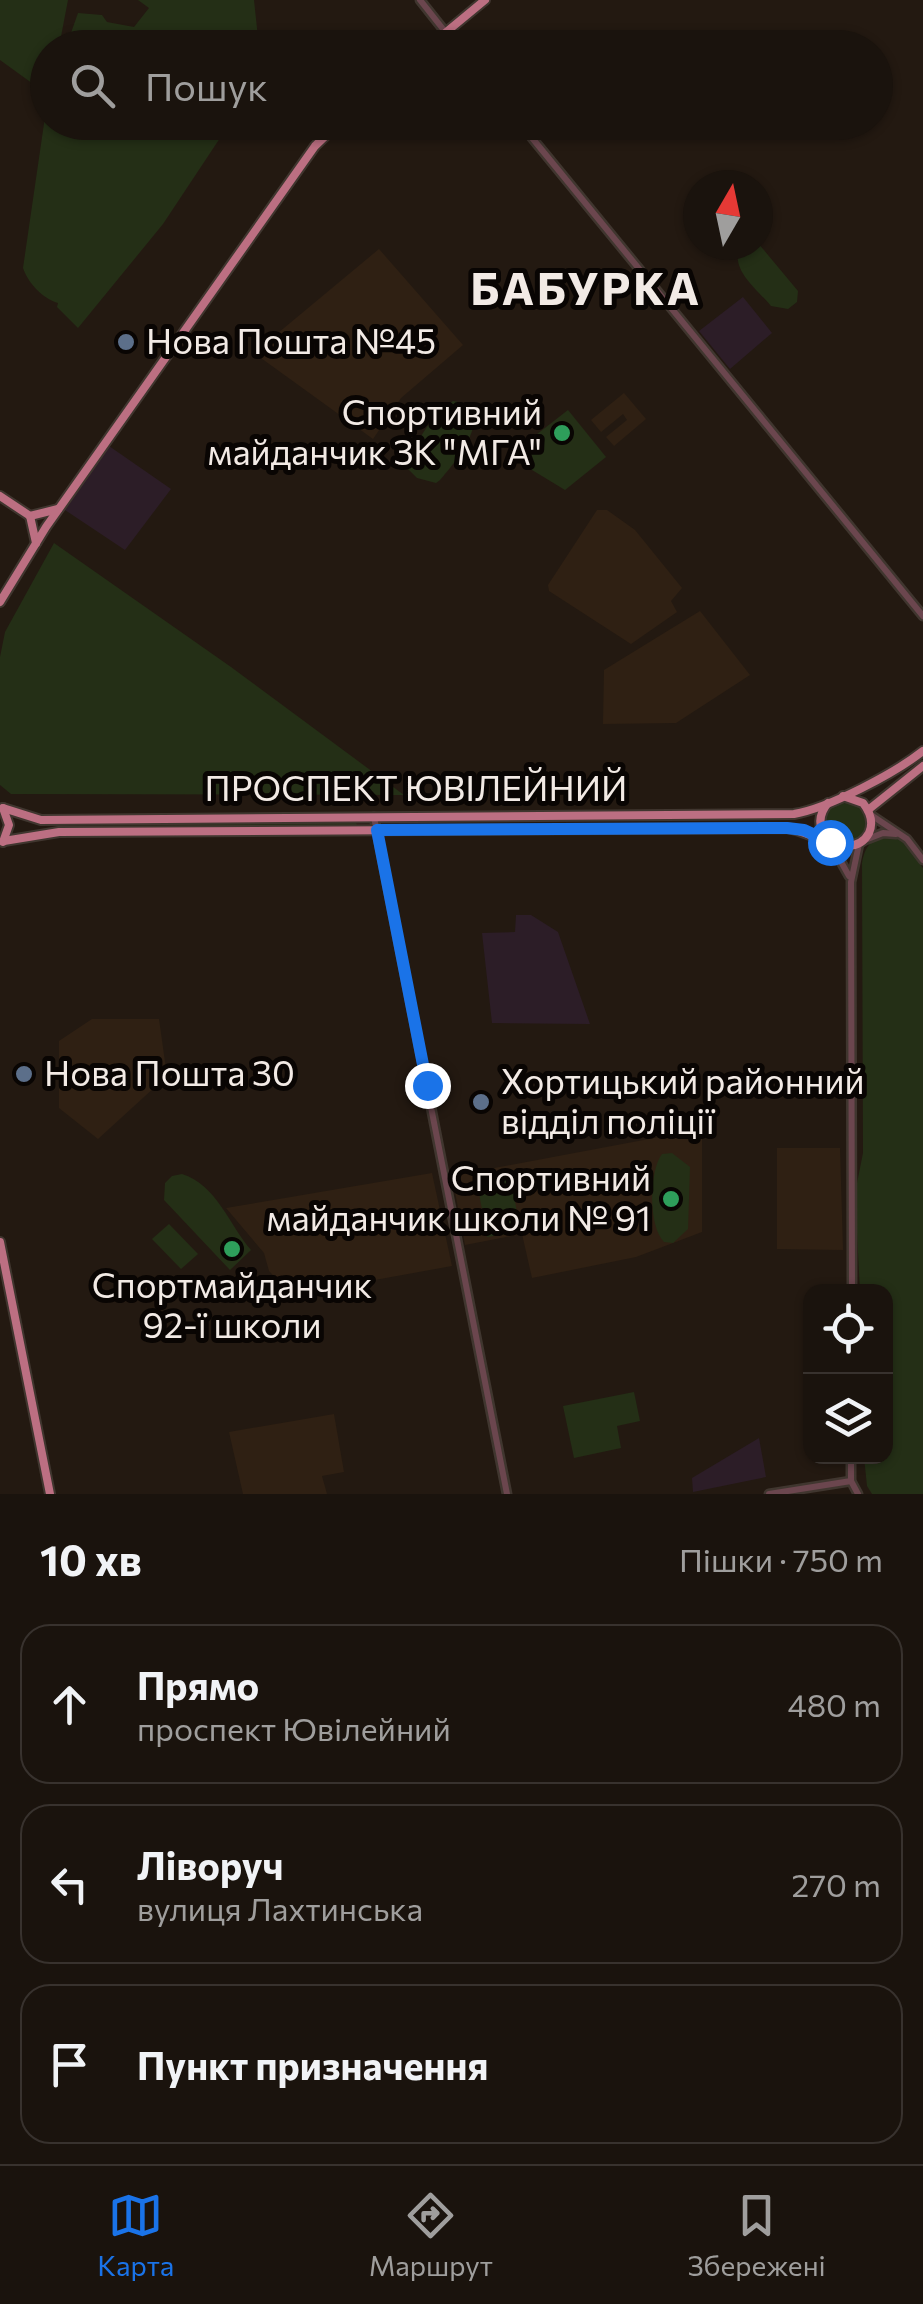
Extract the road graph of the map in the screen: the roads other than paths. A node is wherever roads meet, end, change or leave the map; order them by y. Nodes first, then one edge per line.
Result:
1 (420, 0) edge
2 (485, 0) edge
3 (443, 30) edge
4 (448, 30) edge
5 (321, 140) edge
6 (534, 140) edge
7 (0, 496) edge
8 (58, 509) junction
9 (30, 516) junction
10 (36, 543) junction
11 (0, 602) edge
12 (923, 616) edge
13 (923, 751) edge
14 (923, 766) edge
15 (834, 800) junction
16 (2, 806) edge
17 (870, 812) junction
18 (374, 817) junction
19 (377, 830) junction
20 (897, 834) junction
21 (829, 841) junction
22 (2, 843) edge
23 (860, 843) junction
24 (923, 860) edge
25 (851, 882) junction
26 (0, 1242) edge
27 (852, 1284) edge
28 (852, 1464) edge
29 (851, 1481) junction
30 (50, 1494) edge
31 (507, 1494) edge
32 (770, 1494) edge
33 (858, 1494) edge

1 - 3 street
2 - 4 main road
5 - 8 main road
6 - 12 street
7 - 9 main road
8 - 9 main road
8 - 10 main road
9 - 10 main road
10 - 11 main road
13 - 15 main road, ПРОСПЕКТ ЮВІЛЕЙНИЙ
14 - 17 main road
15 - 17 main road
15 - 18 main road, ПРОСПЕКТ ЮВІЛЕЙНИЙ
15 - 21 main road
16 - 18 main road, ПРОСПЕКТ ЮВІЛЕЙНИЙ
16 - 22 main road
17 - 20 street
17 - 23 main road
18 - 19 street
19 - 21 main road, ПРОСПЕКТ ЮВІЛЕЙНИЙ
19 - 22 main road, ПРОСПЕКТ ЮВІЛЕЙНИЙ
19 - 31 street
20 - 23 street
20 - 24 street
21 - 23 main road
21 - 25 street
23 - 25 street
25 - 27 street
26 - 30 main road
28 - 29 street
29 - 32 street
29 - 33 street

